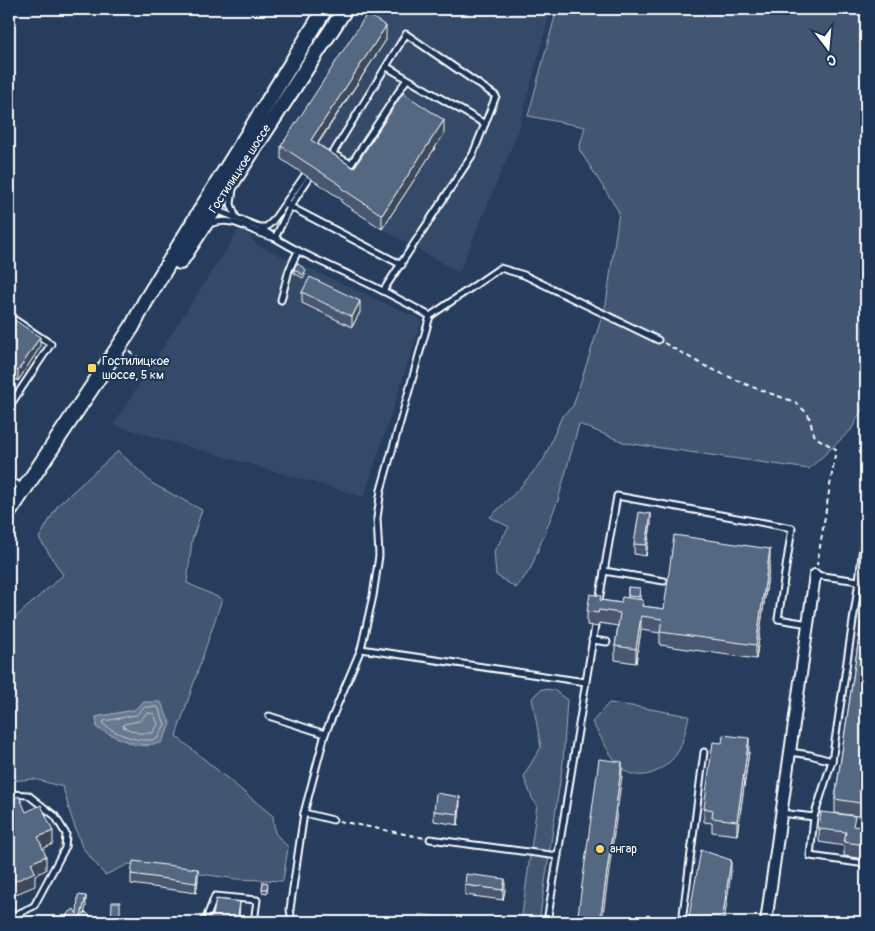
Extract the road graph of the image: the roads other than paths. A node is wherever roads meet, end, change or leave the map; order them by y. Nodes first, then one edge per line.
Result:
1 (325, 9) edge
2 (345, 9) edge
3 (387, 67) junction
4 (407, 79) junction
5 (485, 124) junction
6 (326, 153) edge
7 (333, 153) junction
8 (237, 175) junction
9 (307, 176) dead end
10 (288, 205) junction
11 (209, 207) junction
12 (236, 218) junction
13 (204, 225) junction
14 (259, 227) junction
15 (275, 238) junction
16 (298, 251) junction
17 (402, 265) junction
18 (384, 291) junction
19 (281, 300) dead end
20 (9, 316) edge
21 (430, 316) junction
22 (132, 327) junction
23 (658, 340) road end
24 (9, 407) edge
25 (9, 480) edge
26 (24, 489) junction
27 (9, 512) edge
28 (866, 520) edge
29 (604, 571) junction
30 (815, 575) joint
31 (664, 581) dead end
32 (859, 581) junction
33 (597, 609) edge
34 (809, 624) junction
35 (594, 626) dead end
36 (592, 640) junction
37 (607, 642) dead end
38 (361, 649) junction
39 (585, 682) junction
40 (269, 716) dead end
41 (325, 734) junction
42 (704, 752) dead end
43 (789, 752) junction
44 (832, 761) junction
45 (9, 794) edge
46 (304, 813) junction
47 (781, 813) junction
48 (814, 817) junction
49 (334, 820) road end
50 (430, 839) road end
51 (558, 856) junction
52 (866, 864) edge
53 (9, 918) edge
54 (201, 922) edge
55 (254, 922) edge
56 (292, 922) edge
57 (547, 922) edge
58 (682, 922) edge
59 (766, 922) edge

1 - 11 main road, Гостилицкое шоссе
2 - 8 main road, Гостилицкое шоссе
3 - 4 lane
3 - 5 lane
3 - 7 lane
4 - 5 lane
4 - 7 lane
5 - 17 lane
6 - 7 lane
8 - 11 main road, Гостилицкое шоссе
8 - 12 lane
9 - 10 lane
10 - 14 lane
10 - 15 lane
10 - 17 lane
11 - 12 lane
11 - 13 main road, Гостилицкое шоссе
11 - 22 main road, Гостилицкое шоссе
12 - 14 lane
13 - 15 lane
13 - 22 main road, Гостилицкое шоссе
14 - 15 lane
15 - 16 lane
16 - 18 lane
16 - 19 lane
17 - 18 lane
18 - 21 lane
20 - 24 lane
21 - 23 lane
21 - 38 lane
22 - 26 main road, Гостилицкое шоссе
25 - 26 lane
26 - 27 main road, Гостилицкое шоссе
28 - 32 lane
29 - 31 lane
29 - 33 lane
29 - 34 lane
30 - 32 lane
30 - 34 street
32 - 44 lane
34 - 43 street
35 - 36 lane
36 - 37 lane
36 - 39 lane
38 - 39 lane
38 - 41 lane
39 - 51 lane
40 - 41 lane
41 - 46 lane
42 - 58 lane
43 - 44 lane
43 - 47 street
44 - 48 lane
45 - 53 lane
46 - 49 lane
46 - 56 lane
47 - 48 lane
47 - 59 street
48 - 52 lane
50 - 51 lane
51 - 57 lane
54 - 55 lane

